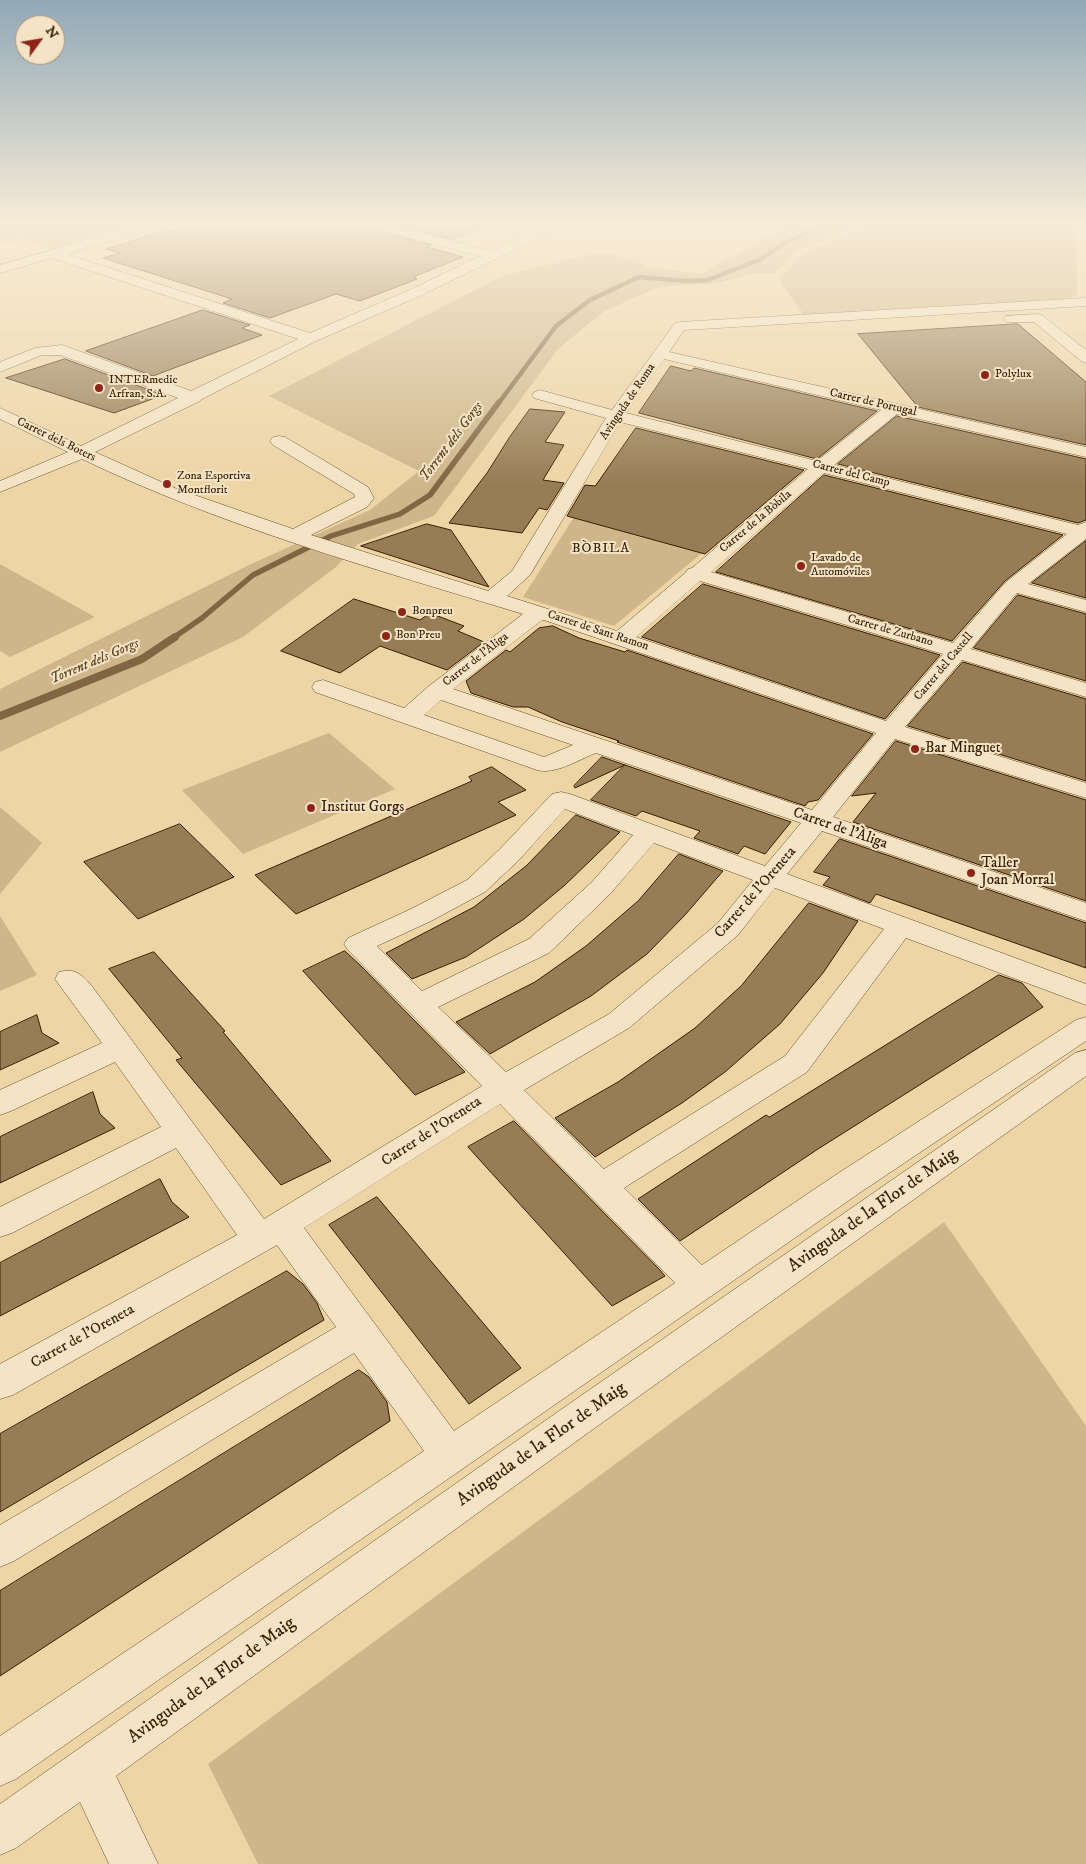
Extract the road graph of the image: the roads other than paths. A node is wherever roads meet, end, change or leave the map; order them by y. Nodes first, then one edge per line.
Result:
1 (236, 311) edge
2 (373, 311) edge
3 (927, 311) edge
4 (982, 311) edge
5 (992, 320) junction
6 (831, 331) dead end
7 (311, 338) junction
8 (660, 354) junction
9 (1086, 358) edge
10 (0, 367) edge
11 (540, 395) dead end
12 (194, 398) junction
13 (894, 408) junction
14 (0, 413) edge
15 (617, 416) junction
16 (279, 442) dead end
17 (1086, 452) edge
18 (82, 453) junction
19 (822, 466) junction
20 (112, 468) joint
21 (2, 483) edge
22 (1085, 531) edge
23 (302, 537) junction
24 (695, 573) junction
25 (1013, 586) junction
26 (497, 594) junction
27 (1086, 606) edge
28 (534, 610) junction
29 (621, 638) junction
30 (958, 651) junction
31 (323, 687) dead end
32 (1086, 690) edge
33 (437, 691) junction
34 (408, 717) junction
35 (891, 730) junction
36 (595, 745) junction
37 (1086, 791) edge
38 (818, 821) junction
39 (649, 832) junction
40 (772, 877) junction
41 (1086, 912) edge
42 (901, 926) junction
43 (69, 979) dead end
44 (1086, 995) edge
45 (419, 1004) junction
46 (1086, 1027) edge
47 (120, 1047) junction
48 (1086, 1061) edge
49 (503, 1088) junction
50 (0, 1103) edge
51 (181, 1131) junction
52 (602, 1186) junction
53 (0, 1223) edge
54 (270, 1232) junction
55 (700, 1285) junction
56 (360, 1331) junction
57 (0, 1383) edge
58 (450, 1456) junction
59 (0, 1547) edge
60 (0, 1764) edge
61 (88, 1770) junction
62 (0, 1832) edge
63 (134, 1864) edge

1 - 7 street
2 - 7 street
3 - 8 street, Avinguda de Roma
4 - 5 street
5 - 6 street
5 - 9 street
7 - 12 street
8 - 13 street, Carrer de Portugal
8 - 15 street, Avinguda de Roma
10 - 12 street
11 - 15 street, Carrer del Camp
12 - 18 street
13 - 17 street, Carrer de Portugal
13 - 19 street, Carrer de la Bòbila
14 - 18 street, Carrer dels Boters
15 - 19 street, Carrer del Camp
15 - 26 street, Avinguda de Roma
16 - 23 street
18 - 20 street, Carrer dels Boters
18 - 21 street
19 - 22 street, Carrer del Camp
19 - 24 street, Carrer de la Bòbila
20 - 23 street, Carrer de Sant Ramon
22 - 25 street, Carrer del Castell
23 - 26 street, Carrer de Sant Ramon
24 - 29 street, Carrer de la Bòbila
24 - 30 street, Carrer de Zurbano
25 - 27 street
25 - 30 street, Carrer del Castell
26 - 28 street, Carrer de Sant Ramon
28 - 29 street, Carrer de Sant Ramon
28 - 33 street, Carrer de l'Àliga
29 - 35 street, Carrer de Sant Ramon
30 - 32 street, Carrer de Zurbano
30 - 35 street, Carrer del Castell
31 - 34 street
33 - 34 street, Carrer de l'Àliga
33 - 36 street, Carrer de l'Àliga
34 - 36 street
35 - 37 street, Carrer de Sant Ramon
35 - 38 street, Carrer del Castell
36 - 38 street, Carrer de l'Àliga
38 - 40 street, Carrer de l'Oreneta
38 - 41 street, Carrer de l'Àliga
39 - 40 street
39 - 45 street
39 - 45 street
40 - 42 street
40 - 49 street, Carrer de l'Oreneta
42 - 44 street
42 - 52 street
43 - 47 street
45 - 49 street
46 - 55 street
47 - 50 street
47 - 51 street
48 - 61 street, Avinguda de la Flor de Maig
49 - 52 street
49 - 54 street, Carrer de l'Oreneta
51 - 53 street
51 - 54 street
52 - 55 street
54 - 56 street
54 - 57 street, Carrer de l'Oreneta
55 - 58 street
56 - 58 street
56 - 59 street
58 - 60 street
61 - 62 street, Avinguda de la Flor de Maig
61 - 63 street

